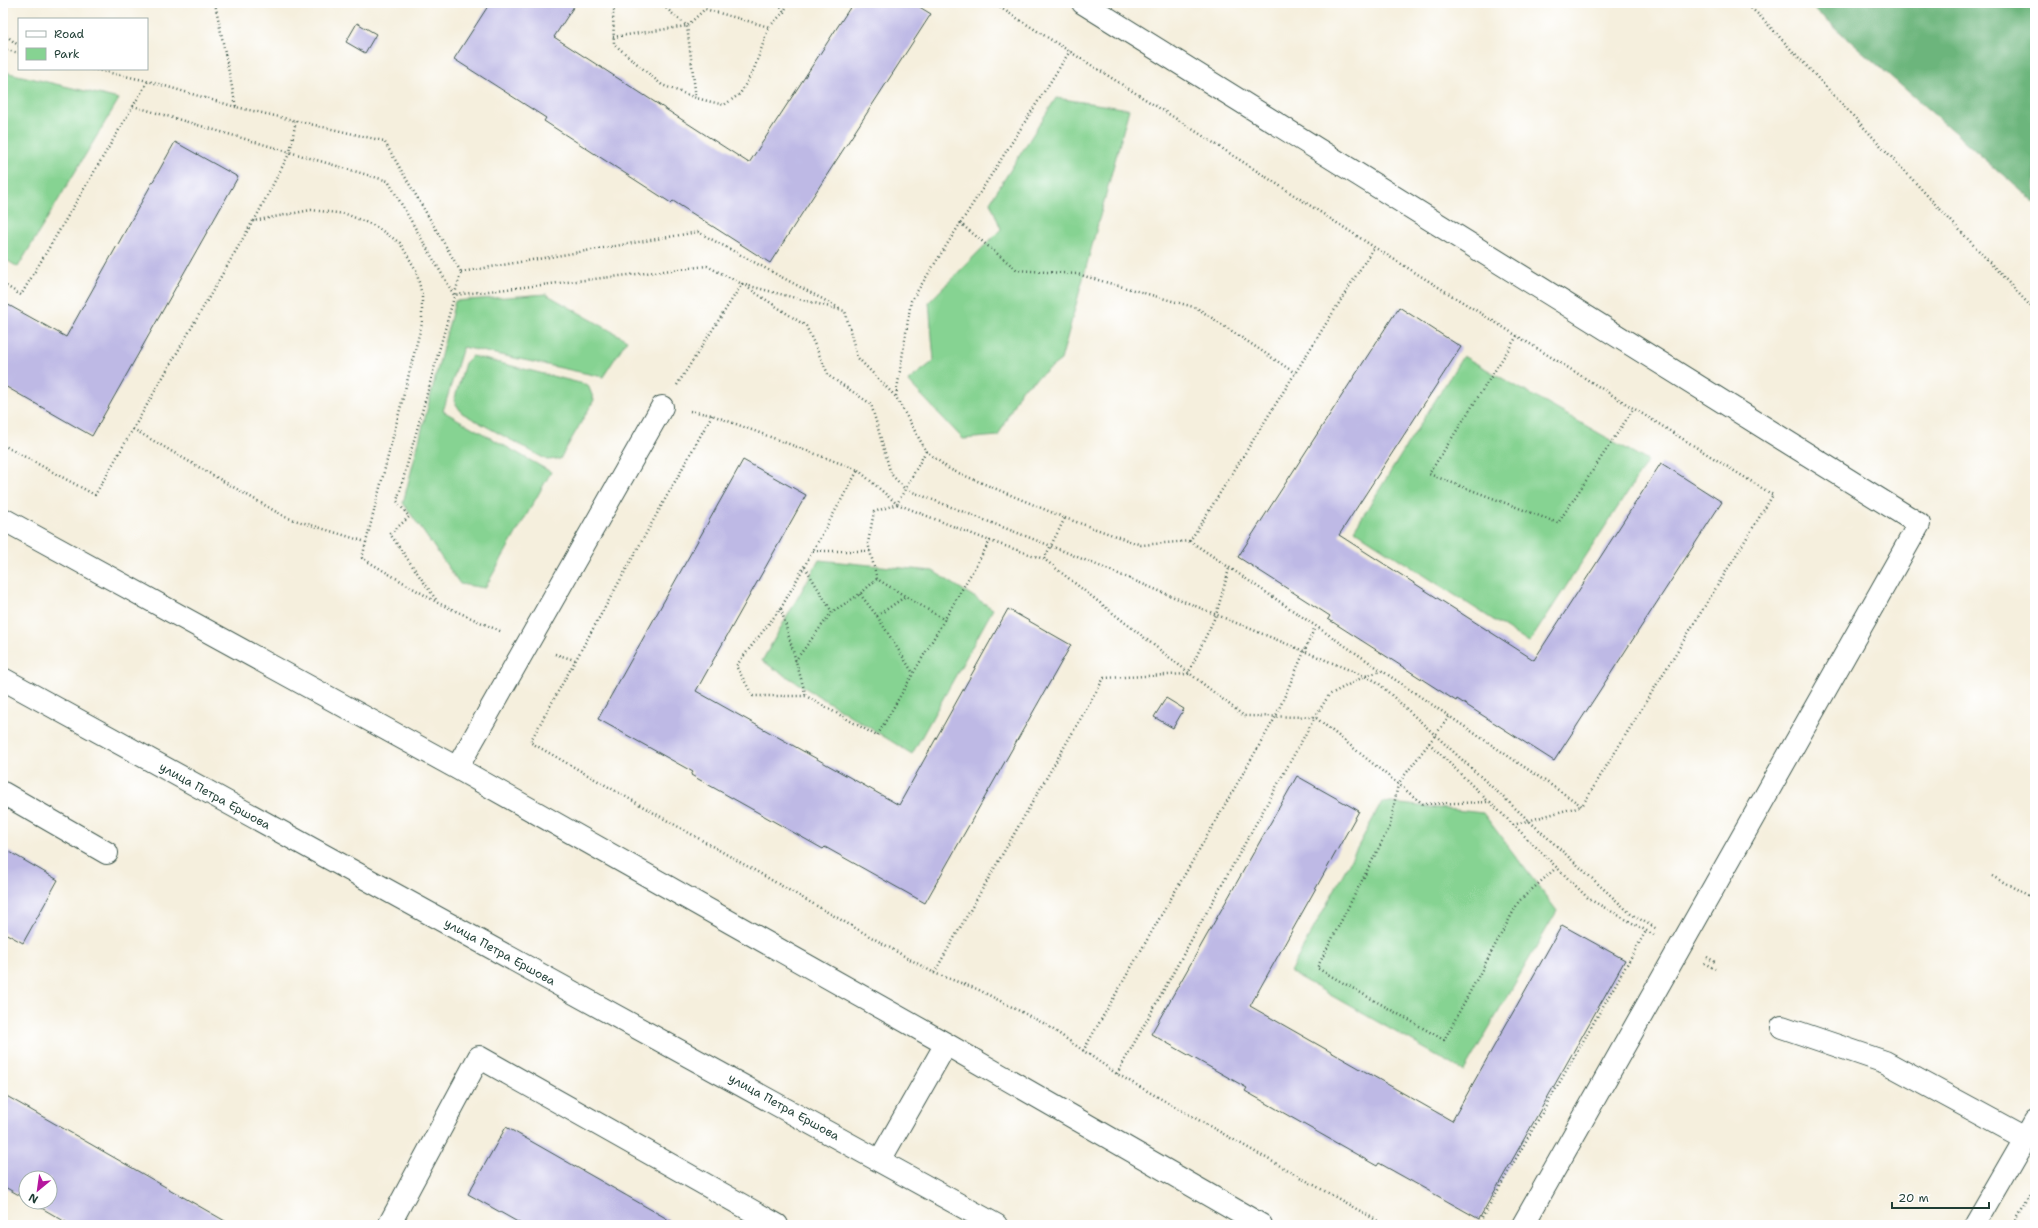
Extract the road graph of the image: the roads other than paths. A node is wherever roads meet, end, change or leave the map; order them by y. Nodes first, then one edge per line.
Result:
1 (1083, 3) edge
2 (662, 407) road end
3 (3, 519) edge
4 (3, 679) edge
5 (456, 768) junction
6 (3, 793) edge
7 (107, 853) dead end
8 (1782, 1027) dead end
9 (946, 1044) junction
10 (2030, 1129) edge
11 (880, 1160) junction
12 (389, 1225) edge
13 (777, 1225) edge
14 (996, 1225) edge
15 (1262, 1225) edge
16 (1523, 1225) edge
17 (1975, 1225) edge

1 - 16 street
2 - 5 street
3 - 5 street
4 - 11 street, улица Петра Ершова
5 - 9 street
6 - 7 street
8 - 10 street
9 - 11 street
9 - 15 street
10 - 17 street
11 - 14 street, улица Петра Ершова
12 - 13 street

